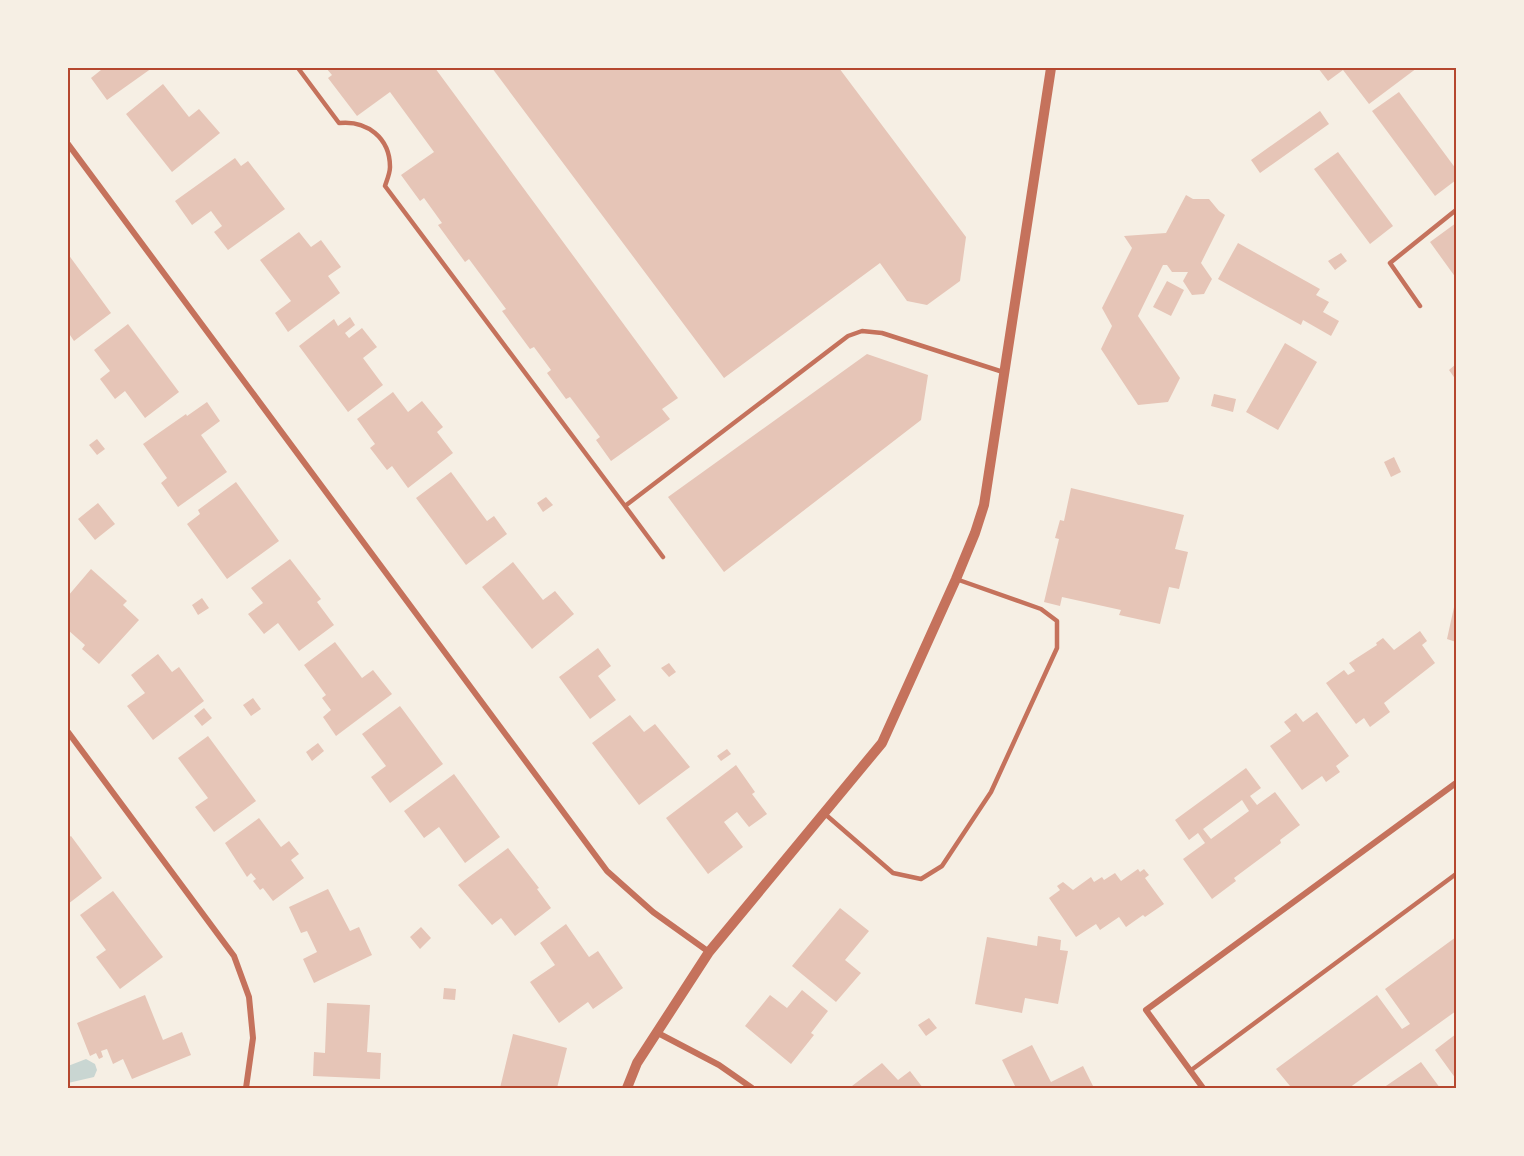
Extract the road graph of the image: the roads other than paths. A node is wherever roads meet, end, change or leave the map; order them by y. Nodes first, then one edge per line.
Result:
1 (298, 68) edge
2 (1052, 68) edge
3 (68, 146) edge
4 (1456, 210) edge
5 (1420, 306) dead end
6 (1004, 372) junction
7 (625, 506) junction
8 (663, 557) dead end
9 (956, 579) junction
10 (68, 732) edge
11 (1456, 783) edge
12 (825, 814) junction
13 (1456, 874) edge
14 (709, 951) junction
15 (656, 1032) junction
16 (1190, 1071) junction
17 (246, 1089) edge
18 (627, 1089) edge
19 (752, 1089) edge
20 (1203, 1089) edge

1 - 7 lane
2 - 6 street
3 - 14 street
4 - 5 lane
6 - 7 lane
6 - 9 street
7 - 8 lane
9 - 12 street
9 - 12 lane
10 - 17 street
11 - 16 street
12 - 14 street
13 - 16 lane
14 - 15 street
15 - 18 street
15 - 19 street
16 - 20 street

